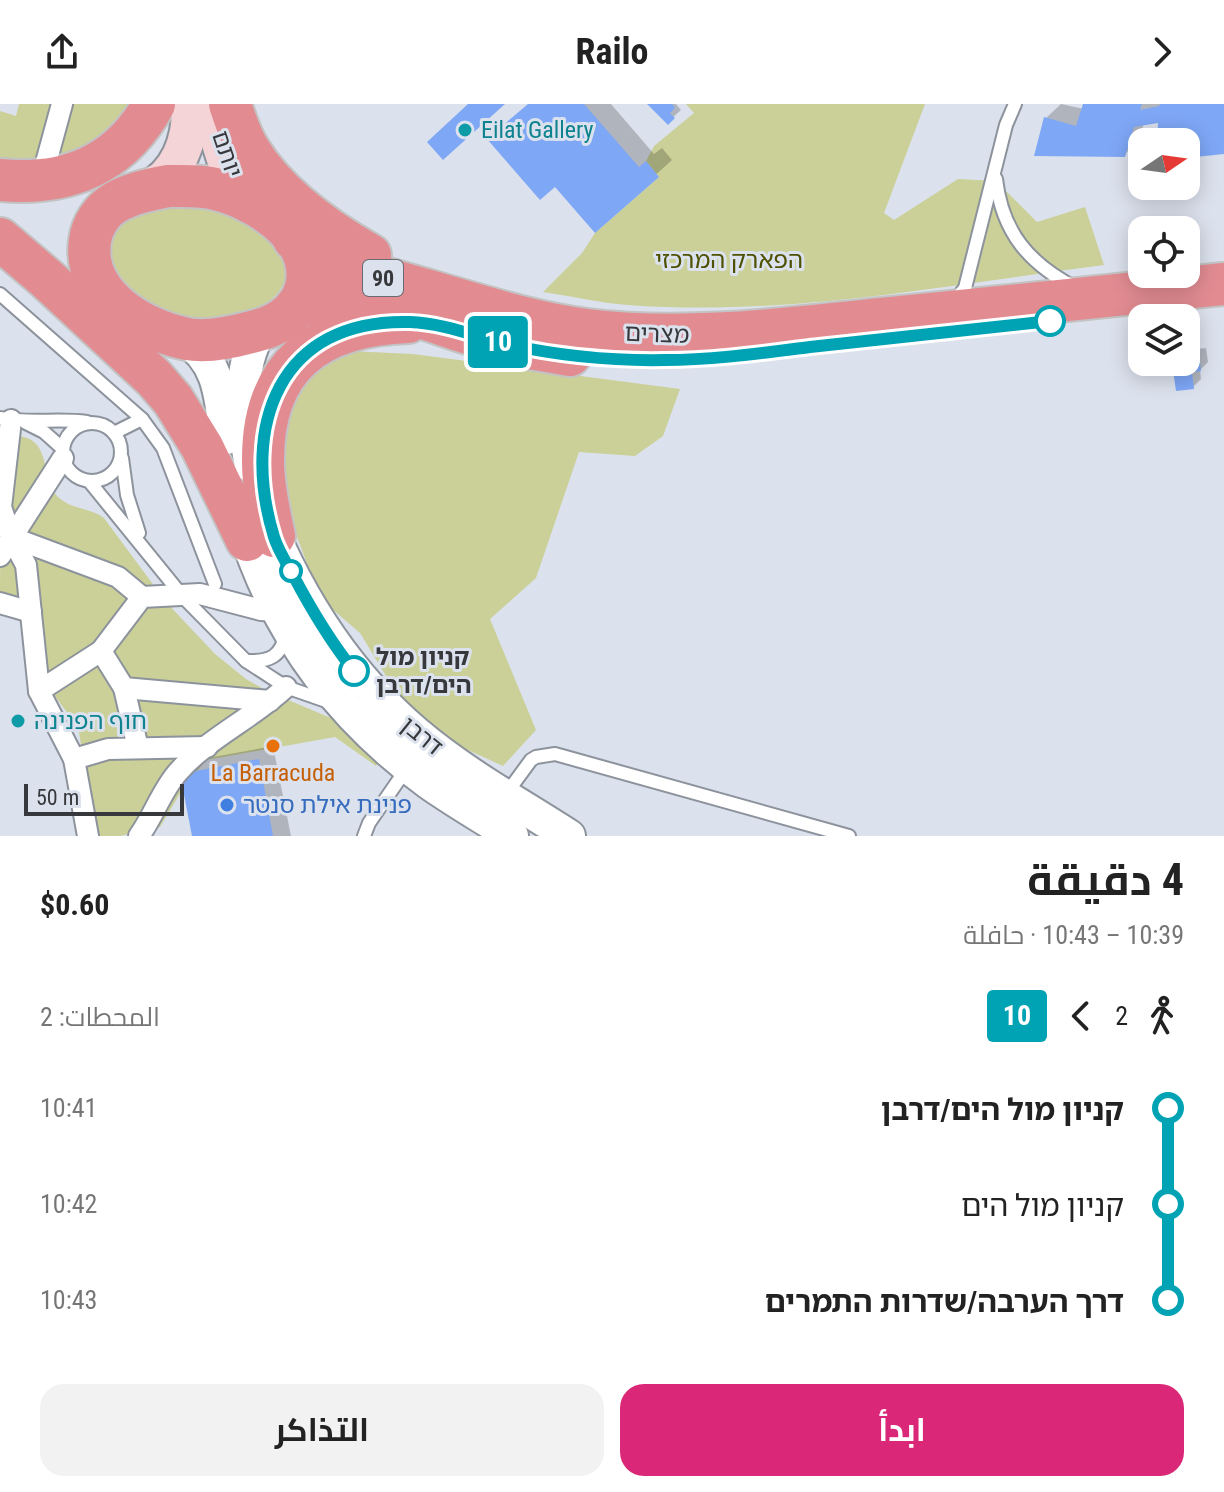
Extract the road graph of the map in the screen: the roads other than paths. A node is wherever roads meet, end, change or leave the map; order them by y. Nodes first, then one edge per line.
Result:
1 (62, 104) edge
2 (154, 104) edge
3 (190, 104) edge
4 (214, 104) edge
5 (230, 104) edge
6 (1015, 104) edge
7 (995, 172) junction
8 (0, 180) edge
9 (41, 181) junction
10 (0, 187) edge
11 (131, 196) junction
12 (248, 201) junction
13 (0, 216) edge
14 (0, 239) edge
15 (294, 239) junction
16 (96, 278) junction
17 (1224, 284) edge
18 (0, 294) edge
19 (1095, 297) junction
20 (1224, 305) edge
21 (296, 307) junction
22 (938, 314) junction
23 (476, 320) junction
24 (260, 330) junction
25 (182, 338) junction
26 (142, 419) junction
27 (11, 420) edge
28 (90, 422) junction
29 (114, 433) junction
30 (121, 450) junction
31 (63, 454) junction
32 (89, 481) junction
33 (11, 537) junction
34 (260, 538) junction
35 (0, 556) edge
36 (153, 560) junction
37 (215, 584) dead end
38 (183, 596) junction
39 (142, 597) junction
40 (0, 603) edge
41 (31, 612) junction
42 (282, 620) junction
43 (101, 651) junction
44 (246, 661) junction
45 (286, 687) junction
46 (124, 688) junction
47 (39, 691) junction
48 (270, 701) junction
49 (342, 705) junction
50 (207, 747) junction
51 (138, 748) junction
52 (74, 759) junction
53 (408, 766) junction
54 (505, 795) junction
55 (88, 836) edge
56 (139, 836) edge
57 (364, 836) edge
58 (512, 836) edge
59 (569, 836) edge
60 (849, 836) edge

1 - 9 street
2 - 9 highway
3 - 11 main road, יותם
4 - 12 main road, יותם
5 - 23 highway
6 - 7 lane
7 - 19 lane
7 - 22 lane
8 - 9 highway
10 - 11 highway, 90
11 - 12 highway, 90
11 - 16 highway
12 - 15 highway, 90
13 - 16 highway, 90
14 - 34 highway
15 - 21 highway, 90
15 - 23 highway, מצרים / 90
16 - 25 highway, 90
17 - 19 highway, מצרים / 90
18 - 26 lane
19 - 22 highway, מצרים / 90
20 - 23 highway, מצרים / 90
21 - 23 highway, מצרים / 90
21 - 24 highway, 90
22 - 23 highway, מצרים / 90
23 - 34 highway
24 - 25 highway, 90
24 - 34 street, דרבן
25 - 34 street, דרבן
26 - 29 lane
26 - 37 lane
27 - 28 lane
27 - 31 lane
27 - 33 street
28 - 29 lane
28 - 31 lane
29 - 30 lane
30 - 32 lane
30 - 36 lane
31 - 32 lane
31 - 33 street
32 - 36 lane
33 - 35 street
33 - 39 street
33 - 41 street
34 - 42 street, דרבן
34 - 54 street, דרבן
36 - 38 lane
38 - 39 street
38 - 42 street
38 - 44 lane
39 - 43 street
40 - 41 street
41 - 47 street
42 - 44 lane
42 - 49 street, דרבן
43 - 46 street
43 - 47 street
44 - 45 lane
45 - 48 street
45 - 49 lane
46 - 48 street
46 - 51 street
47 - 52 street
48 - 50 street
49 - 53 street, דרבן
50 - 51 street
50 - 56 street
51 - 52 street
52 - 55 street
53 - 57 lane
53 - 58 street, דרבן
54 - 59 street, דרבן
54 - 60 lane

